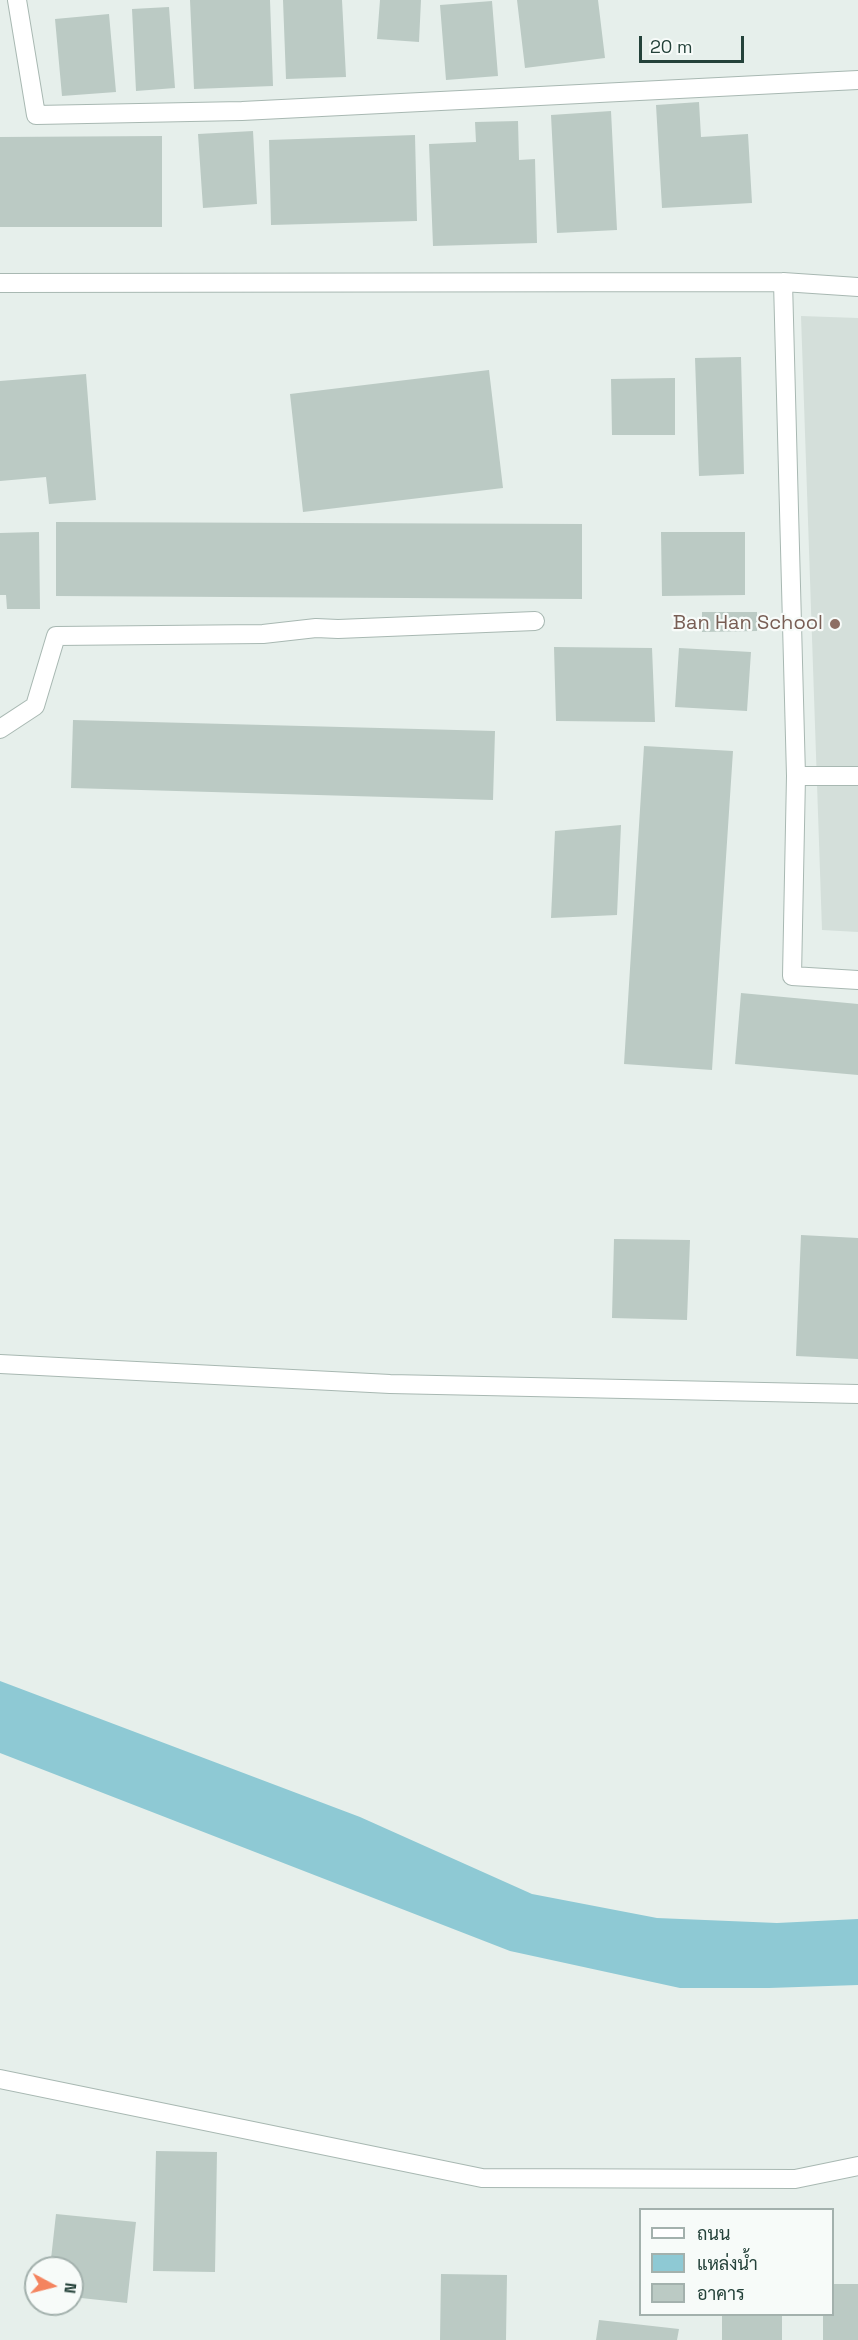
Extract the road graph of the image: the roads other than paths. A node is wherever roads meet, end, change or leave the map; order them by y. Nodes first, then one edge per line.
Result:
1 (17, 0) edge
2 (858, 80) edge
3 (783, 282) junction
4 (0, 284) edge
5 (858, 287) edge
6 (535, 621) dead end
7 (0, 729) edge
8 (796, 776) junction
9 (858, 776) edge
10 (858, 980) edge
11 (0, 1364) edge
12 (858, 1394) edge
13 (0, 2079) edge
14 (858, 2166) edge

1 - 2 street
3 - 4 street
3 - 5 street
3 - 8 street
6 - 7 street
8 - 9 street
8 - 10 street
11 - 12 street
13 - 14 street

